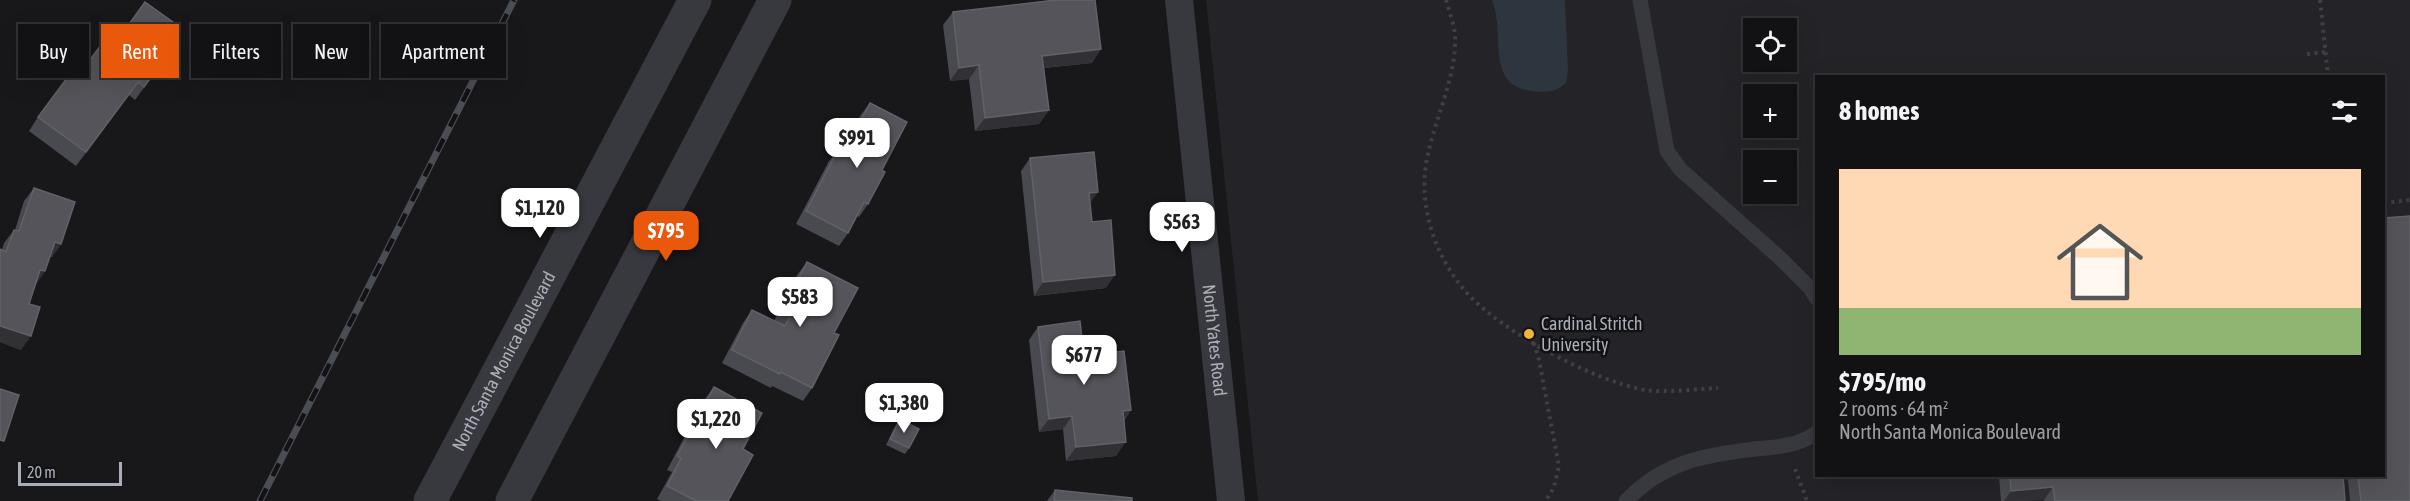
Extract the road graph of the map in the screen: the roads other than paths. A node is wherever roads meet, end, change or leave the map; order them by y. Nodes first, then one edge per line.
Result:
1 (694, 0) edge
2 (776, 0) edge
3 (1179, 0) edge
4 (1640, 0) edge
5 (1815, 296) edge
6 (1815, 434) edge
7 (430, 501) edge
8 (512, 501) edge
9 (1231, 501) edge
10 (1626, 501) edge

1 - 7 street, North Santa Monica Boulevard
2 - 8 street
3 - 9 street, North Yates Road
4 - 5 lane
6 - 10 lane

